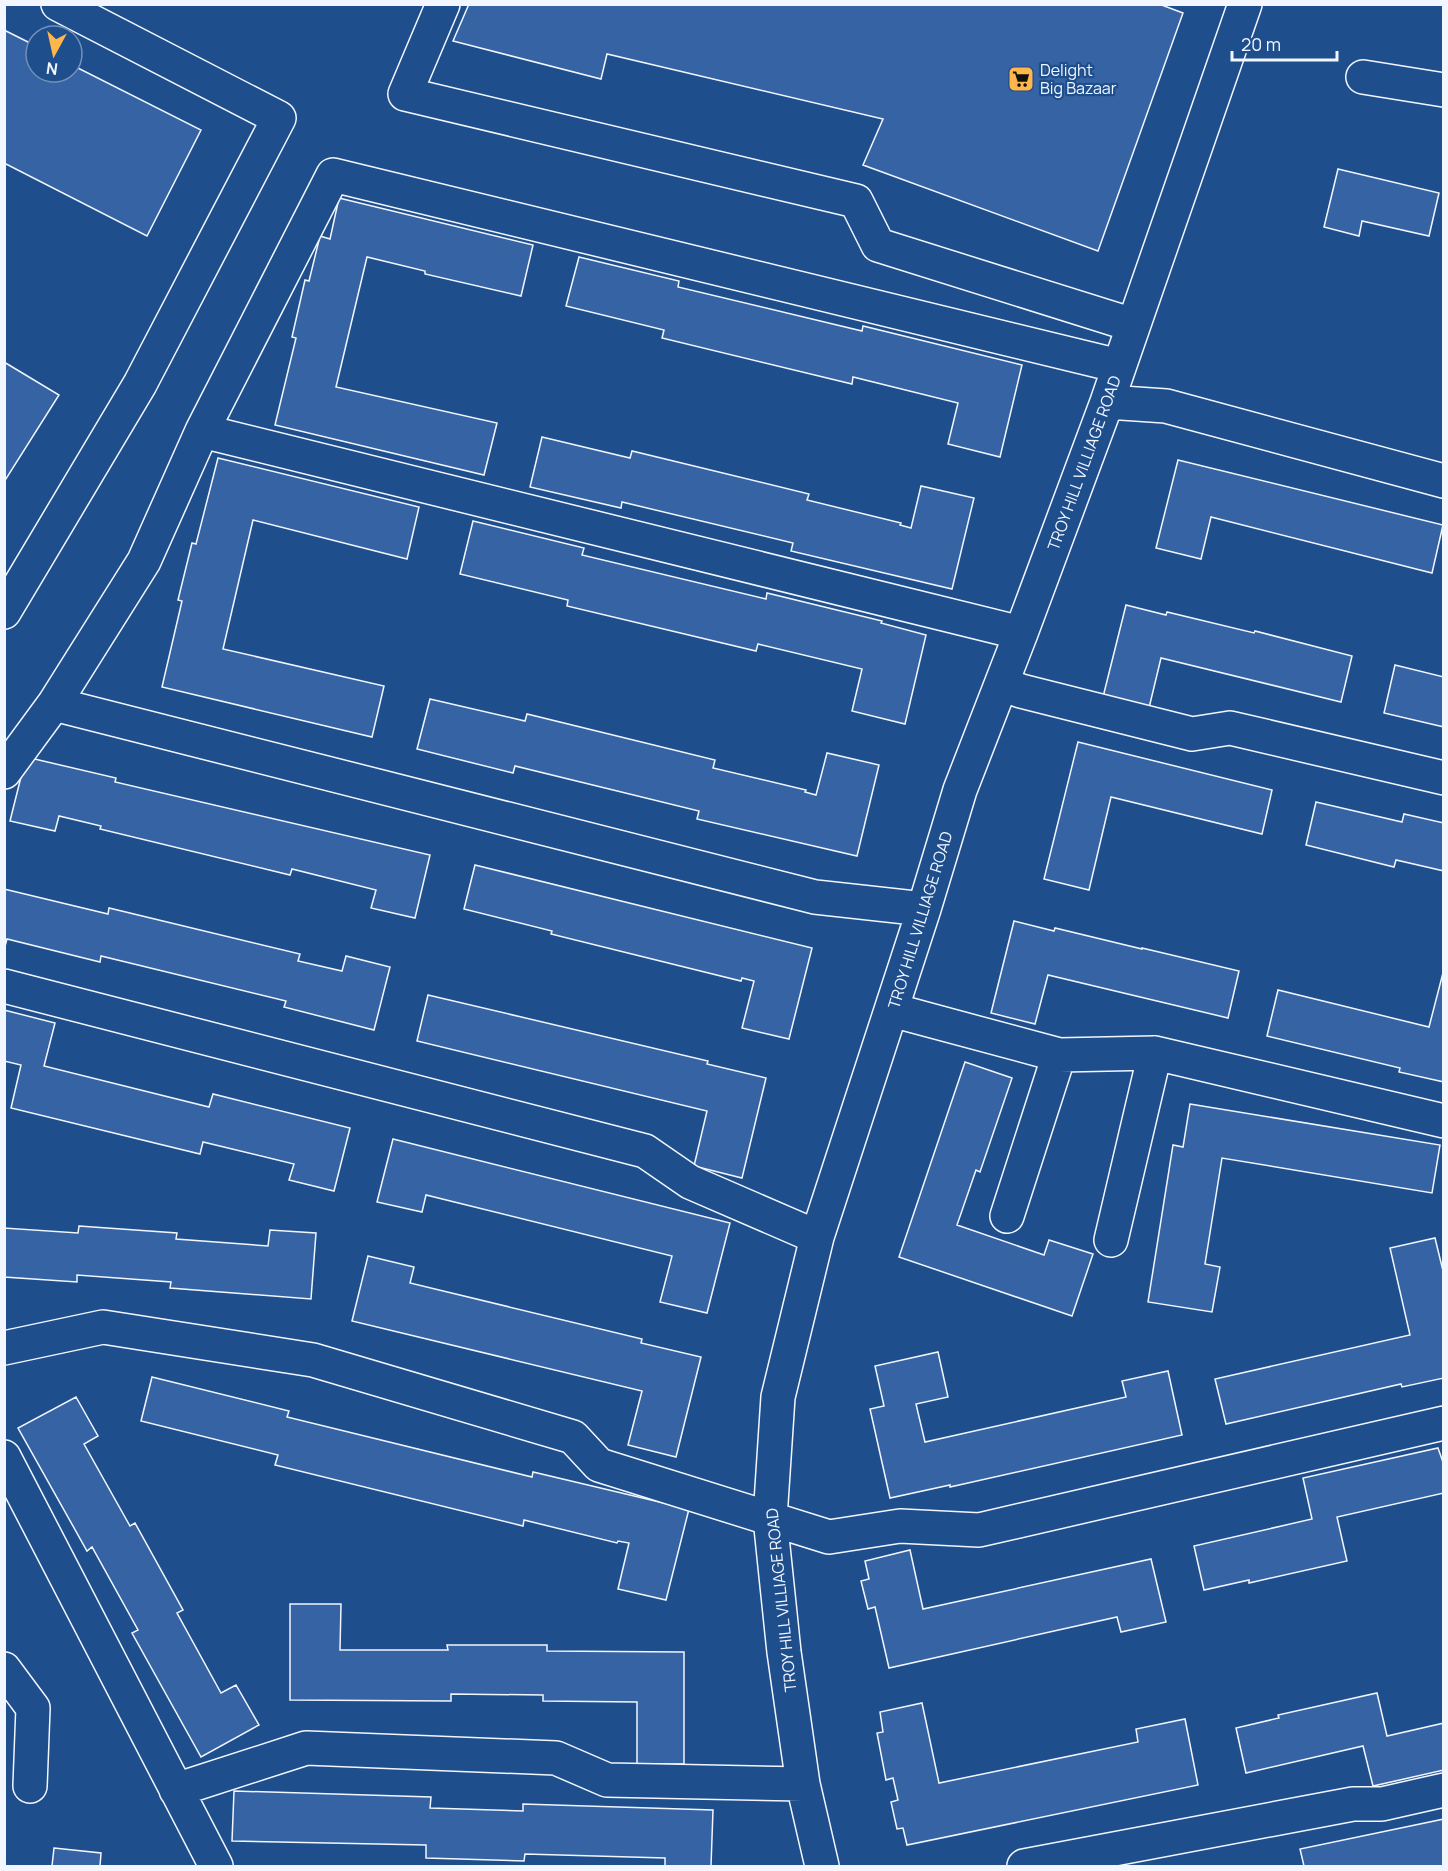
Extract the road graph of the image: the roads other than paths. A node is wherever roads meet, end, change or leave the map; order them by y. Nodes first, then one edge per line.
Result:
1 (58, 4) edge
2 (443, 4) edge
3 (1245, 4) edge
4 (1364, 77) dead end
5 (1443, 90) edge
6 (1133, 325) junction
7 (1119, 366) junction
8 (1107, 402) junction
9 (202, 431) junction
10 (1443, 481) edge
11 (4, 612) edge
12 (1021, 633) junction
13 (1002, 684) junction
14 (54, 704) junction
15 (4, 772) edge
16 (1443, 778) edge
17 (924, 909) junction
18 (4, 986) edge
19 (892, 1010) junction
20 (1155, 1053) junction
21 (1059, 1055) junction
22 (1443, 1121) edge
23 (1007, 1216) dead end
24 (818, 1237) junction
25 (1111, 1240) dead end
26 (4, 1348) edge
27 (1443, 1423) edge
28 (4, 1456) edge
29 (770, 1518) junction
30 (4, 1669) edge
31 (803, 1784) junction
32 (30, 1786) dead end
33 (176, 1790) junction
34 (1443, 1790) edge
35 (216, 1866) edge
36 (822, 1866) edge
37 (1024, 1866) edge

1 - 11 street
2 - 6 street
3 - 6 street, TROY HILL VILLIAGE ROAD
4 - 5 street
6 - 7 street, TROY HILL VILLIAGE ROAD
7 - 8 street, TROY HILL VILLIAGE ROAD
7 - 9 street
8 - 10 street
8 - 12 street, TROY HILL VILLIAGE ROAD
9 - 12 street
9 - 14 street
12 - 13 street, TROY HILL VILLIAGE ROAD
13 - 16 street
13 - 17 street, TROY HILL VILLIAGE ROAD
14 - 15 street
14 - 17 street
17 - 19 street, TROY HILL VILLIAGE ROAD
18 - 24 street
19 - 21 street
19 - 24 street, TROY HILL VILLIAGE ROAD
20 - 21 street
20 - 22 street
20 - 25 street
21 - 23 street
24 - 29 street, TROY HILL VILLIAGE ROAD
26 - 29 street
27 - 29 street
28 - 33 street
29 - 31 street, TROY HILL VILLIAGE ROAD
30 - 32 street
31 - 33 street
31 - 36 street, TROY HILL VILLIAGE ROAD
33 - 35 street
34 - 37 street

